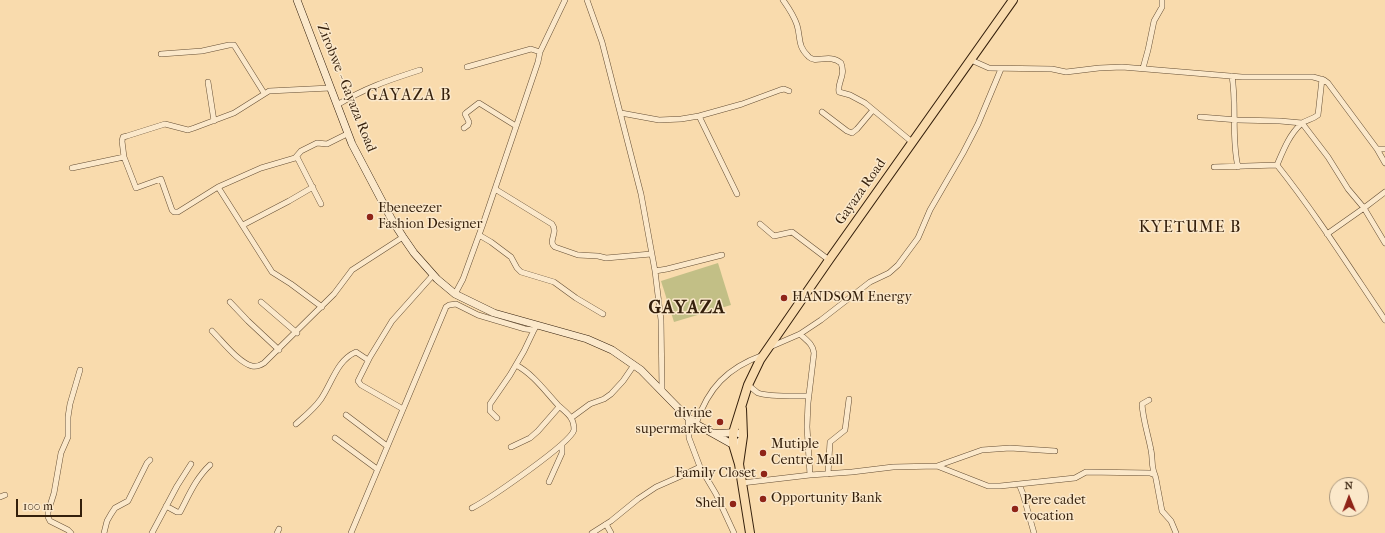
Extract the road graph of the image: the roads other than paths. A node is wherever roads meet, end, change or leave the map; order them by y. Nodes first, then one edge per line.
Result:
1 (297, 0) edge
2 (565, 0) edge
3 (587, 0) edge
4 (783, 0) edge
5 (1162, 0) edge
6 (1011, 1) edge
7 (540, 52) junction
8 (162, 54) dead end
9 (971, 60) junction
10 (467, 67) dead end
11 (1143, 68) junction
12 (1001, 69) junction
13 (420, 70) dead end
14 (1232, 76) junction
15 (1322, 79) junction
16 (208, 82) dead end
17 (330, 88) junction
18 (789, 91) dead end
19 (264, 93) junction
20 (337, 105) junction
21 (873, 110) junction
22 (822, 112) dead end
23 (621, 113) junction
24 (699, 116) junction
25 (1200, 117) dead end
26 (1234, 120) junction
27 (214, 121) junction
28 (1302, 123) junction
29 (516, 126) junction
30 (464, 128) dead end
31 (347, 134) junction
32 (912, 142) junction
33 (1377, 149) junction
34 (1385, 149) edge
35 (124, 157) junction
36 (297, 157) junction
37 (1385, 163) edge
38 (1277, 165) junction
39 (1214, 167) dead end
40 (1238, 167) junction
41 (72, 168) dead end
42 (218, 187) junction
43 (313, 187) junction
44 (495, 189) junction
45 (1385, 192) edge
46 (737, 194) dead end
47 (321, 204) dead end
48 (1364, 208) junction
49 (243, 224) junction
50 (760, 224) dead end
51 (1327, 234) junction
52 (479, 235) junction
53 (403, 237) junction
54 (1385, 242) edge
55 (651, 254) junction
56 (722, 255) dead end
57 (829, 260) junction
58 (655, 271) junction
59 (433, 275) junction
60 (455, 294) junction
61 (230, 302) dead end
62 (261, 302) dead end
63 (322, 307) junction
64 (603, 314) dead end
65 (1385, 320) edge
66 (536, 328) junction
67 (212, 331) dead end
68 (297, 332) junction
69 (800, 334) junction
70 (770, 347) junction
71 (279, 350) junction
72 (765, 354) junction
73 (368, 360) junction
74 (516, 365) junction
75 (634, 365) junction
76 (80, 370) dead end
77 (748, 385) junction
78 (662, 390) junction
79 (809, 396) junction
80 (849, 399) dead end
81 (1149, 400) dead end
82 (559, 406) junction
83 (742, 406) junction
84 (403, 408) junction
85 (346, 415) dead end
86 (497, 418) dead end
87 (571, 418) junction
88 (688, 418) junction
89 (296, 424) dead end
90 (696, 424) junction
91 (708, 432) junction
92 (733, 433) junction
93 (742, 437) junction
94 (335, 438) dead end
95 (562, 444) junction
96 (733, 444) junction
97 (386, 446) junction
98 (511, 447) dead end
99 (1056, 452) dead end
100 (150, 460) dead end
101 (191, 464) dead end
102 (739, 464) junction
103 (210, 465) dead end
104 (937, 466) junction
105 (700, 467) junction
106 (377, 469) junction
107 (828, 474) junction
108 (810, 475) junction
109 (1155, 475) junction
110 (549, 482) dead end
111 (742, 483) junction
112 (1019, 484) junction
113 (166, 506) junction
114 (472, 508) dead end
115 (606, 524) junction
116 (71, 533) edge
117 (104, 533) edge
118 (152, 533) edge
119 (351, 533) edge
120 (592, 533) edge
121 (611, 533) edge
122 (734, 533) edge
123 (750, 533) edge
124 (1034, 533) edge
125 (1176, 533) edge

1 - 17 street, Zirobwe - Gayaza Road
2 - 7 street
3 - 23 street
4 - 21 street
5 - 11 street
6 - 9 main road, Gayaza Road
7 - 10 street
7 - 29 street
8 - 19 street
9 - 12 street
9 - 32 main road, Gayaza Road
11 - 12 street
11 - 14 street
12 - 69 street
13 - 20 street
14 - 15 street
14 - 26 street
15 - 28 street
15 - 33 street
16 - 27 street
17 - 19 street
17 - 20 street, Zirobwe - Gayaza Road
18 - 24 street
19 - 27 street
20 - 31 street, Zirobwe - Gayaza Road
21 - 22 street
21 - 32 street
23 - 24 street
23 - 55 street
24 - 46 street
25 - 26 street
26 - 28 street
26 - 40 street
27 - 35 street
28 - 38 street
28 - 48 street
29 - 30 street
29 - 44 street
31 - 36 street
31 - 53 street, Zirobwe - Gayaza Road
32 - 57 main road, Gayaza Road
33 - 34 street
33 - 37 street
35 - 41 street
35 - 42 street
36 - 42 street
36 - 43 street
38 - 40 street
38 - 51 street
39 - 40 street
42 - 49 street
43 - 47 street
43 - 49 street
44 - 52 street
44 - 55 street
45 - 48 street
48 - 51 street
48 - 54 street
49 - 63 street
50 - 57 street
51 - 65 street
52 - 60 street
52 - 64 street
53 - 59 street, Zirobwe - Gayaza Road
53 - 63 street
55 - 58 street
56 - 58 street
57 - 70 main road, Gayaza Road
58 - 78 street
59 - 60 street, Zirobwe - Gayaza Road
59 - 73 street
60 - 66 street, Zirobwe - Gayaza Road
61 - 71 street
62 - 68 street
63 - 68 street
66 - 74 street
66 - 75 street, Zirobwe - Gayaza Road
66 - 84 street
67 - 71 street
68 - 71 street
69 - 70 street
69 - 79 street
70 - 72 main road, Gayaza Road
72 - 77 main road, Gayaza Road
72 - 90 street
73 - 84 street
73 - 89 street
74 - 82 street
74 - 86 street
75 - 78 street, Zirobwe - Gayaza Road
75 - 87 street
76 - 116 street
77 - 79 street
77 - 83 main road, Gayaza Road
78 - 88 street, Zirobwe - Gayaza Road
79 - 108 street
80 - 107 street
81 - 109 street
82 - 87 street
82 - 98 street
83 - 92 main road, Gayaza Road
83 - 93 main road, Gayaza Road
84 - 97 street
85 - 97 street
87 - 95 street
88 - 90 street, Zirobwe - Gayaza Road
88 - 105 street
90 - 91 street, Zirobwe - Gayaza Road
91 - 92 street, Zirobwe - Gayaza Road
91 - 96 street, Zirobwe - Gayaza Road
92 - 93 street, Zirobwe - Gayaza Road
92 - 96 main road, Gayaza Road
93 - 96 street
93 - 102 main road, Gayaza Road
94 - 106 street
95 - 110 street
95 - 114 street
96 - 102 main road, Gayaza Road
97 - 106 street
99 - 104 street
100 - 117 street
101 - 113 street
102 - 111 main road, Gayaza Road
103 - 113 street
104 - 107 street
104 - 112 street
105 - 115 street
105 - 122 street
106 - 119 street
107 - 108 street
108 - 111 street
109 - 112 street
109 - 125 street
111 - 123 main road, Gayaza Road
112 - 124 street
113 - 118 street
115 - 120 street
115 - 121 street

